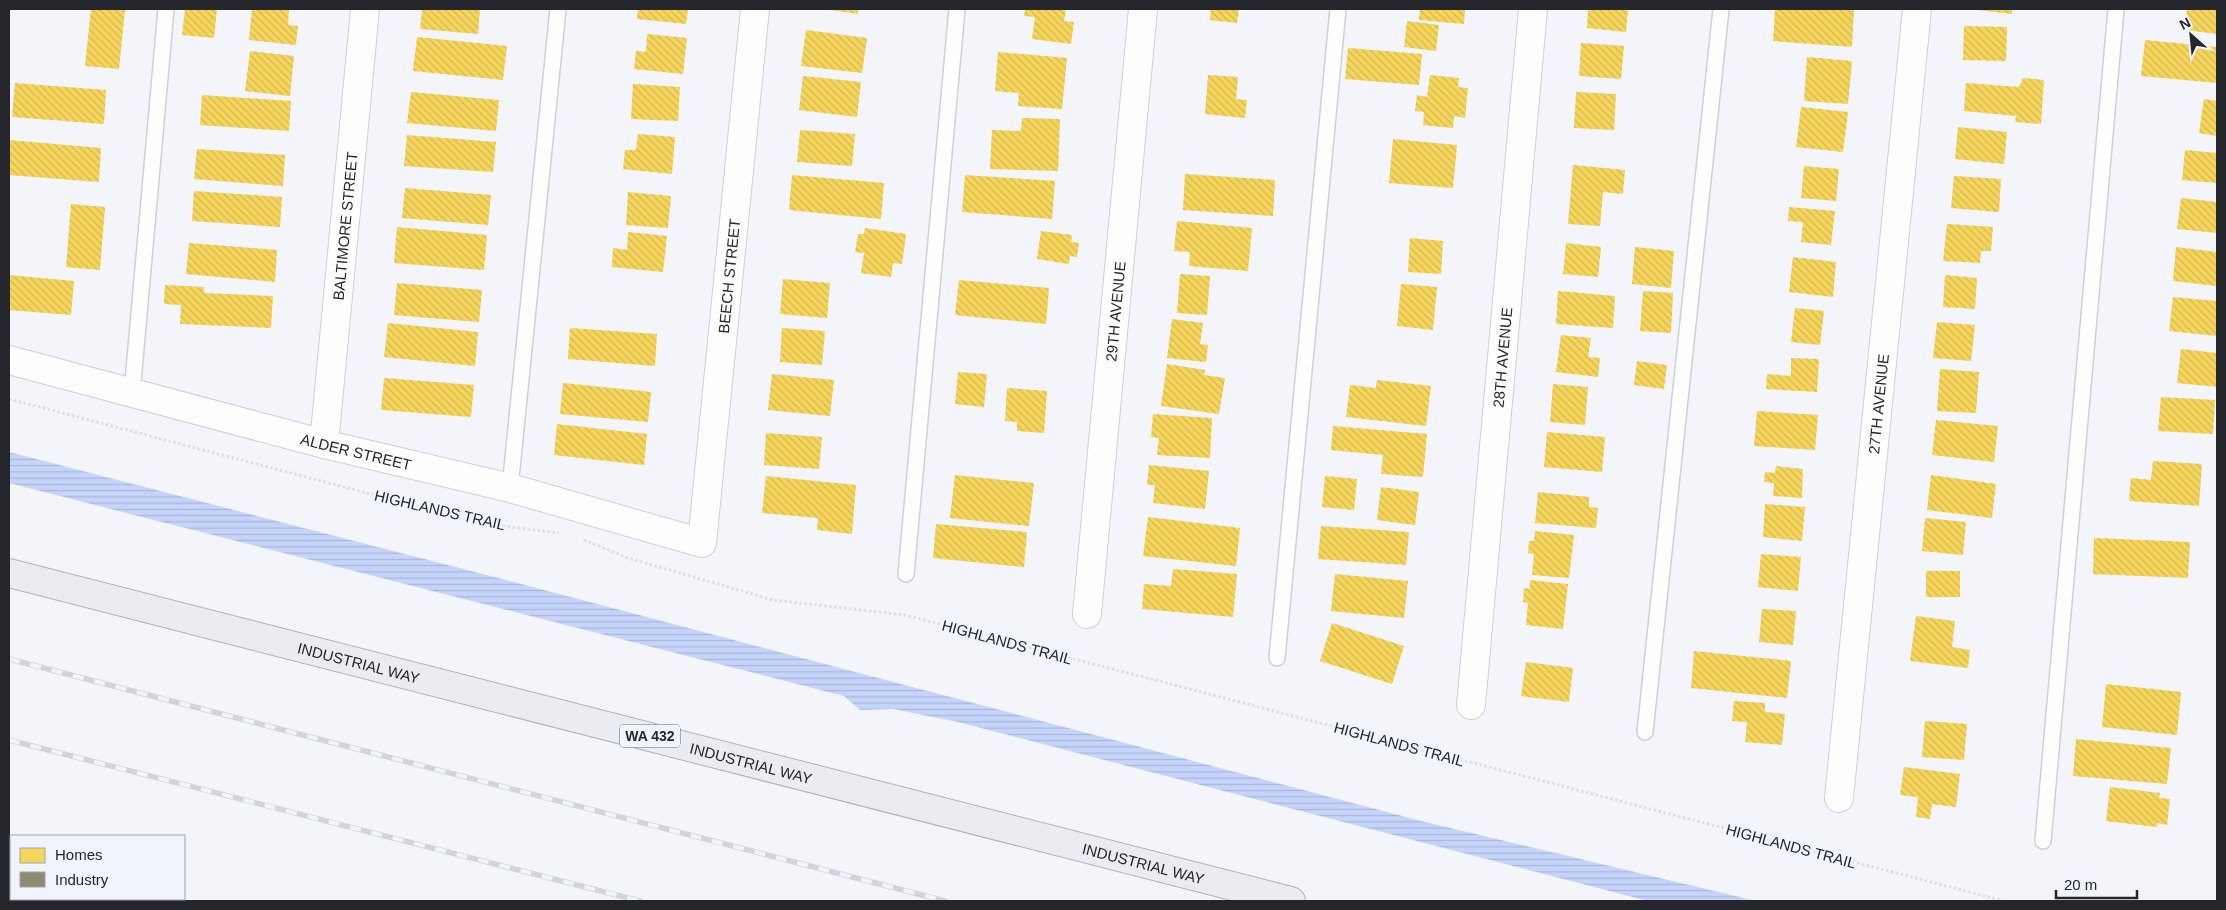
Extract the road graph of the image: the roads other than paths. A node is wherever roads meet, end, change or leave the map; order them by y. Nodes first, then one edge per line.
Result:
1 (166, 9) edge
2 (366, 9) edge
3 (558, 9) edge
4 (755, 9) edge
5 (957, 9) edge
6 (1143, 9) edge
7 (1338, 9) edge
8 (1533, 9) edge
9 (1721, 9) edge
10 (1917, 9) edge
11 (2116, 9) edge
12 (9, 360) edge
13 (132, 393) junction
14 (324, 444) junction
15 (510, 488) junction
16 (702, 543) joint
17 (9, 573) edge
18 (906, 574) dead end
19 (1087, 614) dead end
20 (1277, 658) dead end
21 (1471, 705) dead end
22 (1646, 732) dead end
23 (1839, 798) dead end
24 (2043, 841) dead end
25 (1291, 901) edge

1 - 13 lane
2 - 14 street, BALTIMORE STREET
3 - 15 lane
4 - 16 street, BEECH STREET
5 - 18 lane
6 - 19 street, 29TH AVENUE
7 - 20 lane
8 - 21 street, 28TH AVENUE
9 - 22 lane
10 - 23 street, 27TH AVENUE
11 - 24 lane
12 - 13 street, ALDER STREET
13 - 14 street, ALDER STREET
14 - 15 street, ALDER STREET
15 - 16 street, ALDER STREET
17 - 25 main road, INDUSTRIAL WAY / WA 432

